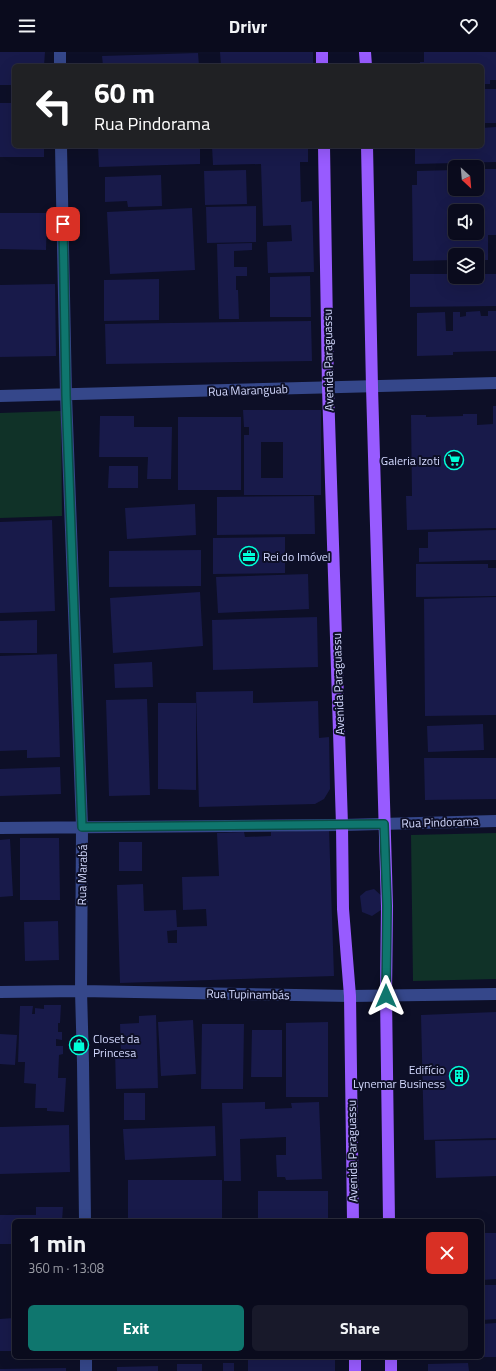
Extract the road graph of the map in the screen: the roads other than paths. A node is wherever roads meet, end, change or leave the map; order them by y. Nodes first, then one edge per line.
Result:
1 (60, 52) edge
2 (322, 52) edge
3 (366, 52) edge
4 (60, 64) edge
5 (322, 64) edge
6 (366, 64) edge
7 (62, 148) edge
8 (324, 148) edge
9 (367, 148) edge
10 (496, 383) edge
11 (372, 387) junction
12 (328, 388) junction
13 (66, 395) junction
14 (0, 396) edge
15 (496, 821) edge
16 (384, 824) junction
17 (342, 825) junction
18 (82, 827) junction
19 (0, 828) edge
20 (81, 991) junction
21 (0, 992) edge
22 (496, 994) edge
23 (350, 996) junction
24 (386, 996) junction
25 (85, 1219) edge
26 (353, 1219) edge
27 (389, 1219) edge
28 (86, 1359) edge
29 (354, 1359) edge
30 (391, 1359) edge
31 (86, 1371) edge
32 (355, 1371) edge
33 (391, 1371) edge

1 - 4 street
2 - 5 main road
3 - 6 main road
7 - 13 street, Rua Marabá
8 - 12 main road, Avenida Paraguassu
9 - 11 main road
10 - 11 street, Rua Maranguab
11 - 12 street, Rua Maranguab
11 - 16 main road
12 - 13 street, Rua Maranguab
12 - 17 main road, Avenida Paraguassu
13 - 14 street, Rua Maranguab
13 - 18 street, Rua Marabá
15 - 16 street, Rua Pindorama
16 - 17 street, Rua Pindorama
16 - 24 main road
17 - 18 street, Rua Pindorama
17 - 23 main road, Avenida Paraguassu
18 - 19 street, Rua Pindorama
18 - 20 street, Rua Marabá
20 - 21 street, Rua Tupinambás
20 - 23 street, Rua Tupinambás
20 - 25 street, Rua Marabá
22 - 24 street, Rua Tupinambás
23 - 24 street, Rua Tupinambás
23 - 26 main road, Avenida Paraguassu
24 - 27 main road
28 - 31 street
29 - 32 main road
30 - 33 main road

